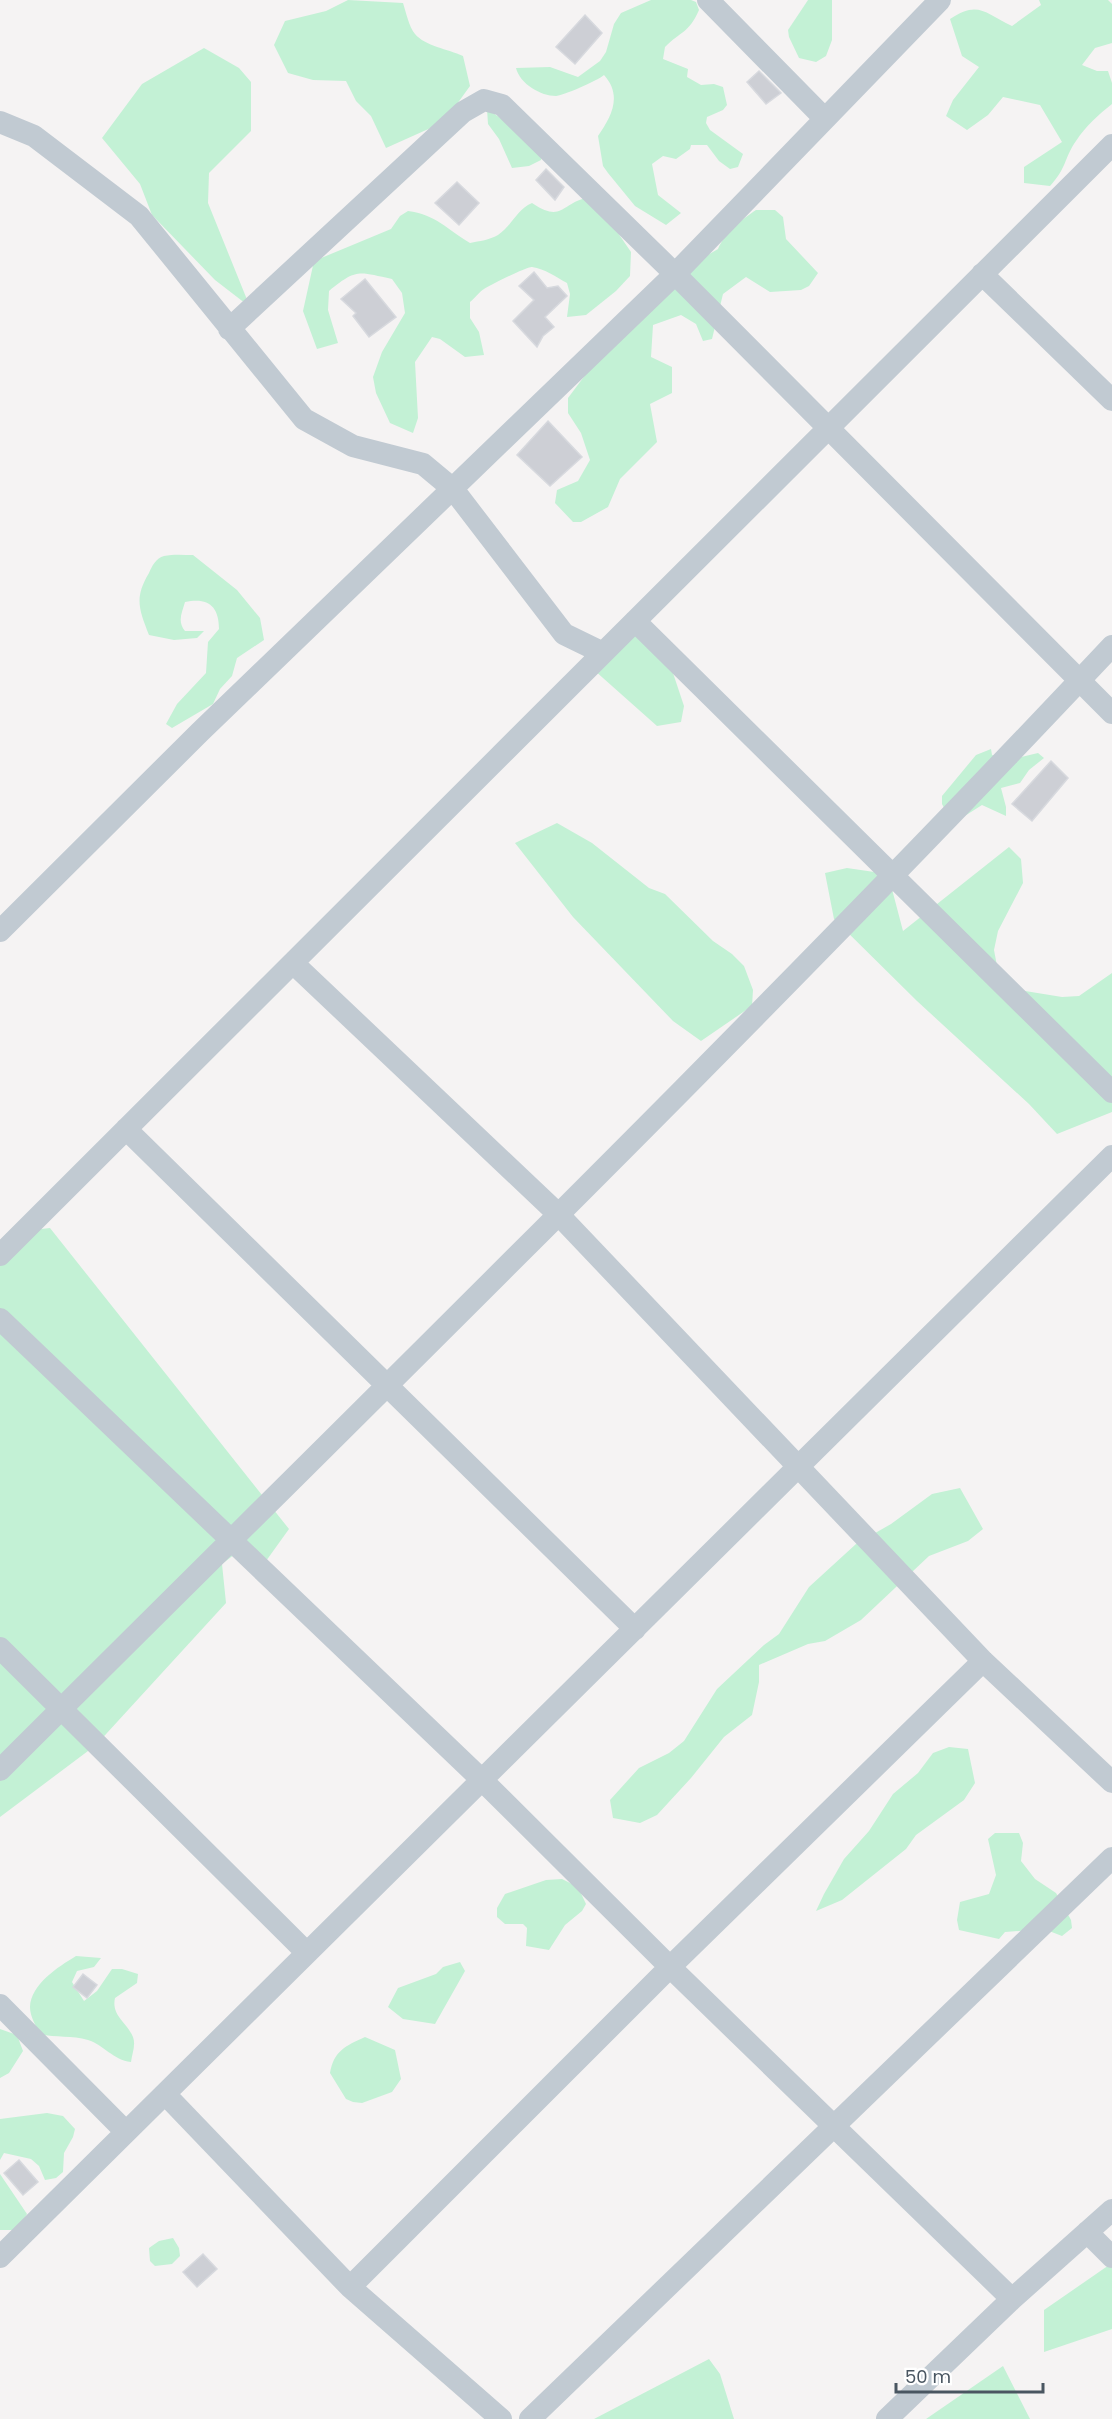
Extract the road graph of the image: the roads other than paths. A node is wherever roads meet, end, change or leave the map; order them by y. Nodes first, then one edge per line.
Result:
1 (708, 0) edge
2 (940, 0) edge
3 (825, 119) junction
4 (0, 122) edge
5 (1112, 145) edge
6 (675, 274) junction
7 (982, 274) junction
8 (229, 328) junction
9 (1112, 400) edge
10 (828, 428) junction
11 (453, 489) junction
12 (635, 621) junction
13 (1112, 646) edge
14 (603, 653) junction
15 (1080, 680) junction
16 (1112, 713) edge
17 (892, 875) junction
18 (0, 931) edge
19 (293, 963) junction
20 (1112, 1092) edge
21 (126, 1129) junction
22 (1112, 1156) edge
23 (558, 1214) junction
24 (0, 1255) edge
25 (0, 1319) edge
26 (387, 1385) junction
27 (798, 1467) junction
28 (231, 1540) junction
29 (635, 1629) junction
30 (0, 1648) edge
31 (983, 1661) junction
32 (61, 1709) junction
33 (0, 1770) edge
34 (482, 1780) junction
35 (1112, 1782) edge
36 (1112, 1858) edge
37 (308, 1953) junction
38 (670, 1967) junction
39 (0, 2004) edge
40 (165, 2094) junction
41 (834, 2127) junction
42 (126, 2132) junction
43 (1112, 2210) edge
44 (1087, 2232) junction
45 (0, 2257) edge
46 (1112, 2257) edge
47 (350, 2287) junction
48 (1012, 2299) junction
49 (501, 2419) edge
50 (530, 2419) edge
51 (887, 2419) edge

1 - 3 street
2 - 3 street
3 - 6 street
4 - 8 street
5 - 7 street
6 - 8 street
6 - 10 street
6 - 11 street
7 - 9 street
7 - 10 street
8 - 11 street
10 - 12 street
10 - 15 street
11 - 14 street
11 - 18 street
12 - 14 street
12 - 17 street
13 - 15 street
14 - 19 street
15 - 16 street
15 - 17 street
17 - 20 street
17 - 23 street
19 - 21 street
19 - 23 street
21 - 24 street
21 - 26 street
22 - 27 street
23 - 26 street
23 - 27 street
25 - 28 street
26 - 28 street
26 - 29 street
27 - 29 street
27 - 31 street
28 - 32 street
28 - 34 street
29 - 34 street
30 - 32 street
31 - 35 street
31 - 38 street
32 - 33 street
32 - 37 street
34 - 37 street
34 - 38 street
36 - 41 street
37 - 40 street
38 - 41 street
38 - 47 street
39 - 42 street
40 - 42 street
40 - 47 street
41 - 48 street
41 - 50 street
42 - 45 street
43 - 44 street
44 - 46 street
44 - 48 street
47 - 49 street
48 - 51 street

